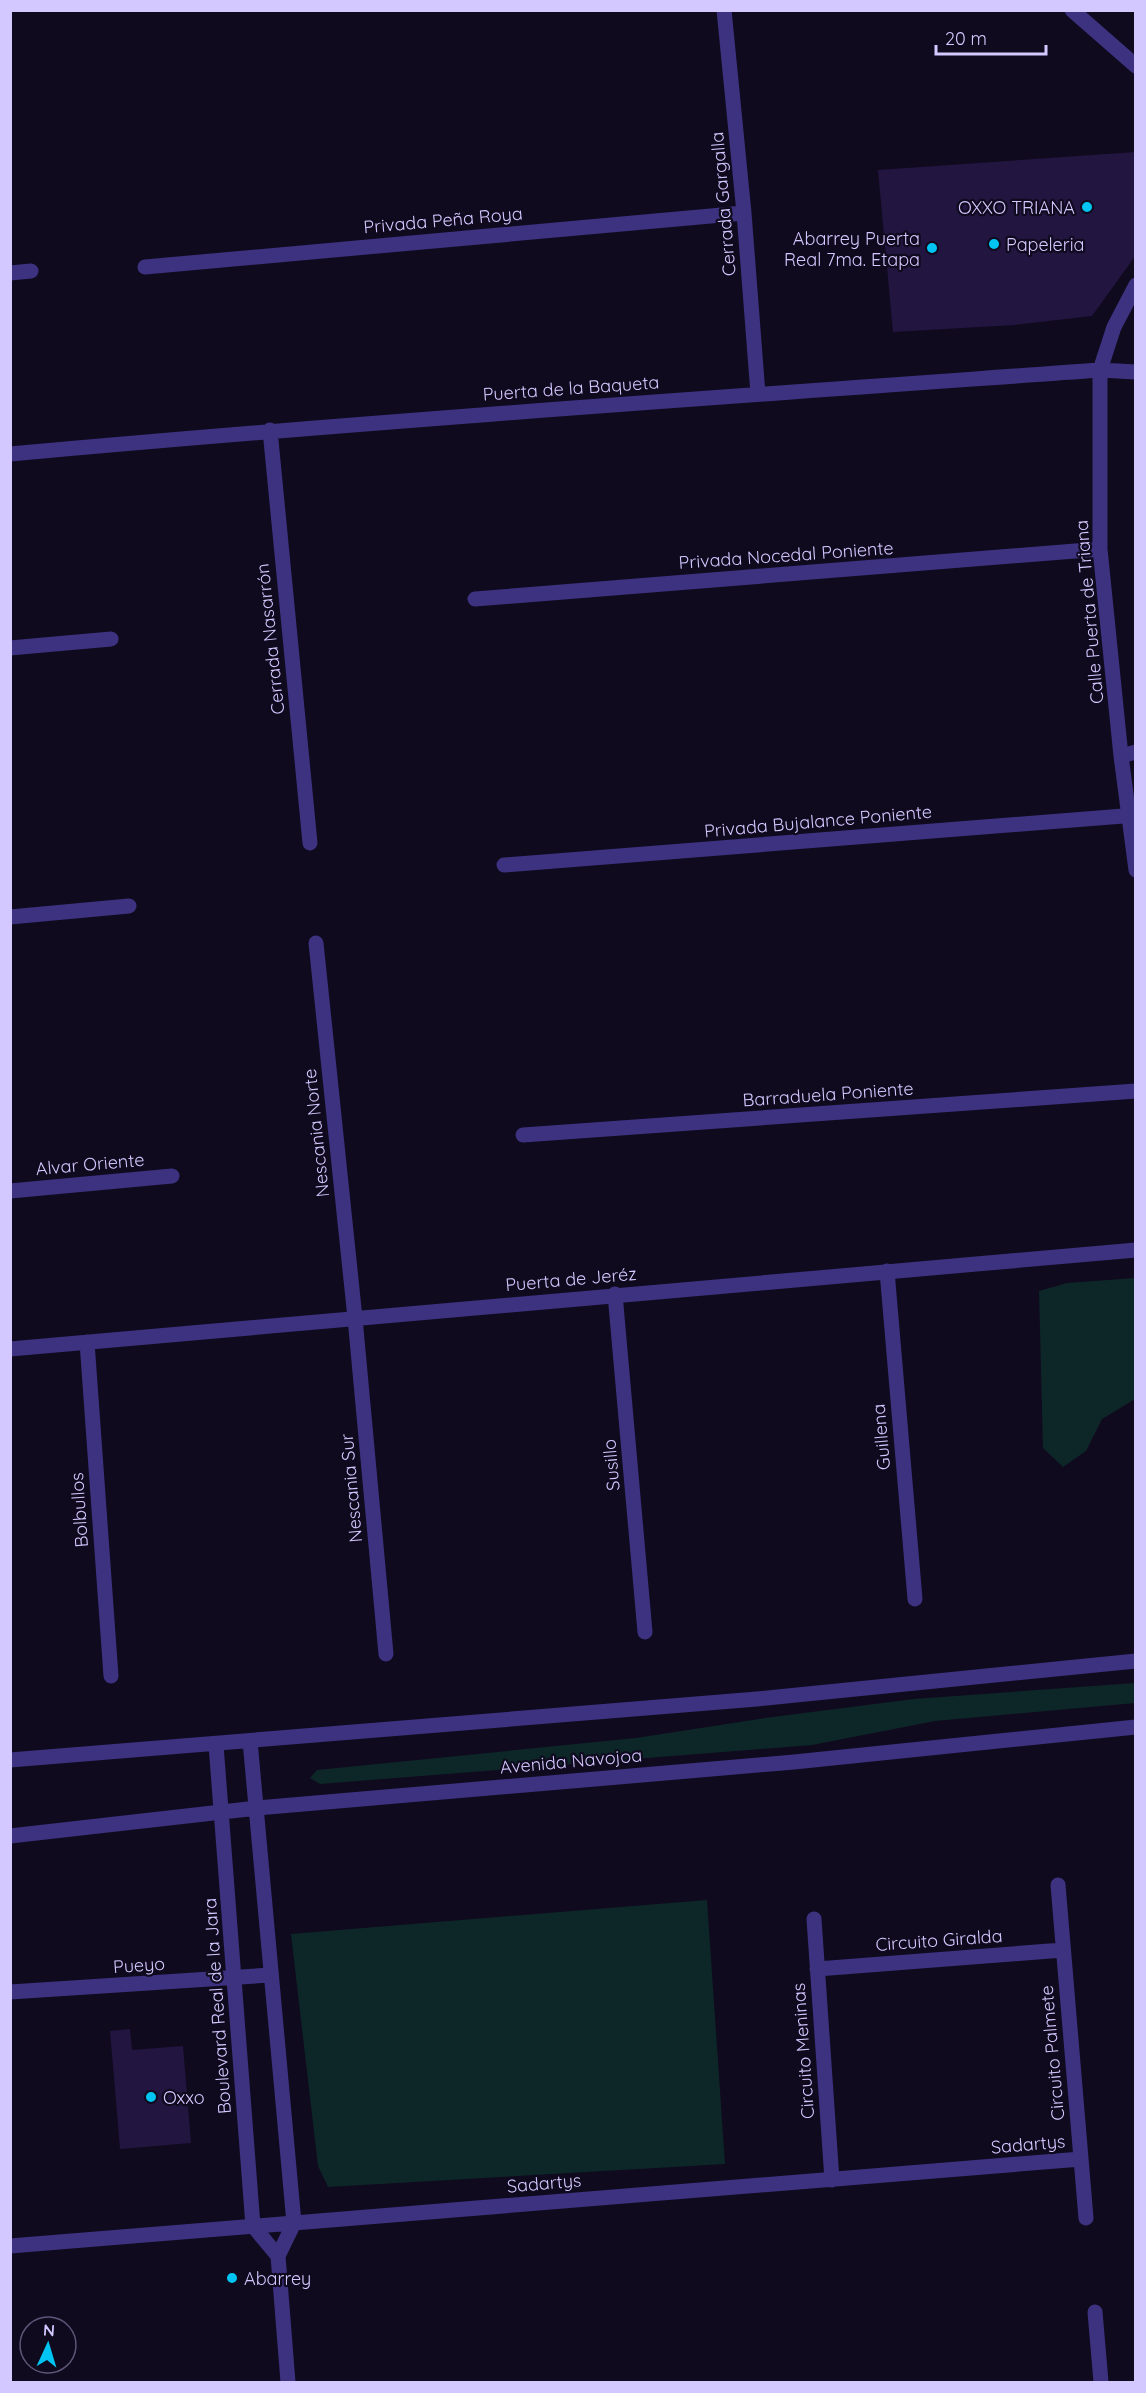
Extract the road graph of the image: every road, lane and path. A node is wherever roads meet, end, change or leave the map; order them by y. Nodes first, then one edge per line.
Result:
1 (724, 10) edge
2 (1072, 10) edge
3 (1136, 66) edge
4 (744, 213) junction
5 (145, 267) dead end
6 (31, 271) dead end
7 (10, 273) edge
8 (1136, 285) edge
9 (1100, 370) junction
10 (1136, 372) edge
11 (758, 394) junction
12 (270, 430) junction
13 (10, 454) edge
14 (1100, 549) junction
15 (475, 599) dead end
16 (111, 639) dead end
17 (10, 648) edge
18 (1128, 754) edge
19 (1132, 815) edge
20 (310, 843) dead end
21 (504, 865) dead end
22 (1136, 870) edge
23 (129, 906) dead end
24 (10, 917) edge
25 (316, 943) dead end
26 (1136, 1092) edge
27 (523, 1135) dead end
28 (172, 1176) dead end
29 (10, 1191) edge
30 (1136, 1250) edge
31 (887, 1271) junction
32 (615, 1294) junction
33 (355, 1318) junction
34 (87, 1342) junction
35 (10, 1349) edge
36 (915, 1599) dead end
37 (645, 1632) dead end
38 (386, 1654) dead end
39 (1136, 1660) edge
40 (111, 1676) dead end
41 (1136, 1727) edge
42 (250, 1742) junction
43 (216, 1744) junction
44 (10, 1760) edge
45 (257, 1808) junction
46 (221, 1812) junction
47 (10, 1836) edge
48 (1058, 1885) dead end
49 (814, 1919) dead end
50 (1063, 1950) junction
51 (817, 1969) junction
52 (271, 1975) junction
53 (235, 1978) junction
54 (10, 1992) edge
55 (1081, 2159) junction
56 (832, 2180) junction
57 (1086, 2218) dead end
58 (294, 2223) junction
59 (253, 2226) junction
60 (10, 2246) edge
61 (278, 2256) junction
62 (1095, 2312) dead end
63 (288, 2382) edge
64 (1101, 2382) edge

1 - 4 street, Cerrada Gargalla
2 - 3 street
4 - 5 street, Privada Peña Roya
4 - 11 street, Cerrada Gargalla
6 - 7 street
8 - 9 street, Calle Puerta de Triana
9 - 10 street, Puerta de la Baqueta
9 - 11 street, Puerta de la Baqueta
9 - 14 street, Calle Puerta de Triana
11 - 12 street, Puerta de la Baqueta
12 - 13 street, Puerta de la Baqueta
12 - 20 street, Cerrada Nasarrón
14 - 15 street, Privada Nocedal Poniente
14 - 18 street, Calle Puerta de Triana
16 - 17 street
18 - 19 street, Calle Puerta de Triana
19 - 21 street, Privada Bujalance Poniente
19 - 22 street, Calle Puerta de Triana
23 - 24 street
25 - 33 street, Nescania Norte
26 - 27 street, Barraduela Poniente
28 - 29 street, Alvar Oriente
30 - 31 street, Puerta de Jeréz
31 - 32 street, Puerta de Jeréz
31 - 36 street, Guillena
32 - 33 street, Puerta de Jeréz
32 - 37 street, Susillo
33 - 34 street, Puerta de Jeréz
33 - 38 street, Nescania Sur
34 - 35 street, Puerta de Jeréz
34 - 40 street, Bolbullos
39 - 42 street
41 - 45 street, Avenida Navojoa
42 - 43 street
42 - 45 street
43 - 44 street
43 - 46 street, Boulevard Real de la Jara
45 - 46 street, Avenida Navojoa
45 - 52 street
46 - 47 street, Avenida Navojoa
46 - 53 street, Boulevard Real de la Jara
48 - 50 street, Circuito Palmete
49 - 51 street, Circuito Meninas
50 - 51 street, Circuito Giralda
50 - 55 street, Circuito Palmete
51 - 56 street, Circuito Meninas
52 - 53 street, Pueyo
52 - 58 street
53 - 54 street, Pueyo
53 - 59 street, Boulevard Real de la Jara
55 - 56 street, Sadartys
55 - 57 street, Circuito Palmete
56 - 58 street, Sadartys
58 - 59 street, Sadartys
58 - 61 street
59 - 60 street, Sadartys
59 - 61 street
61 - 63 street
62 - 64 street

